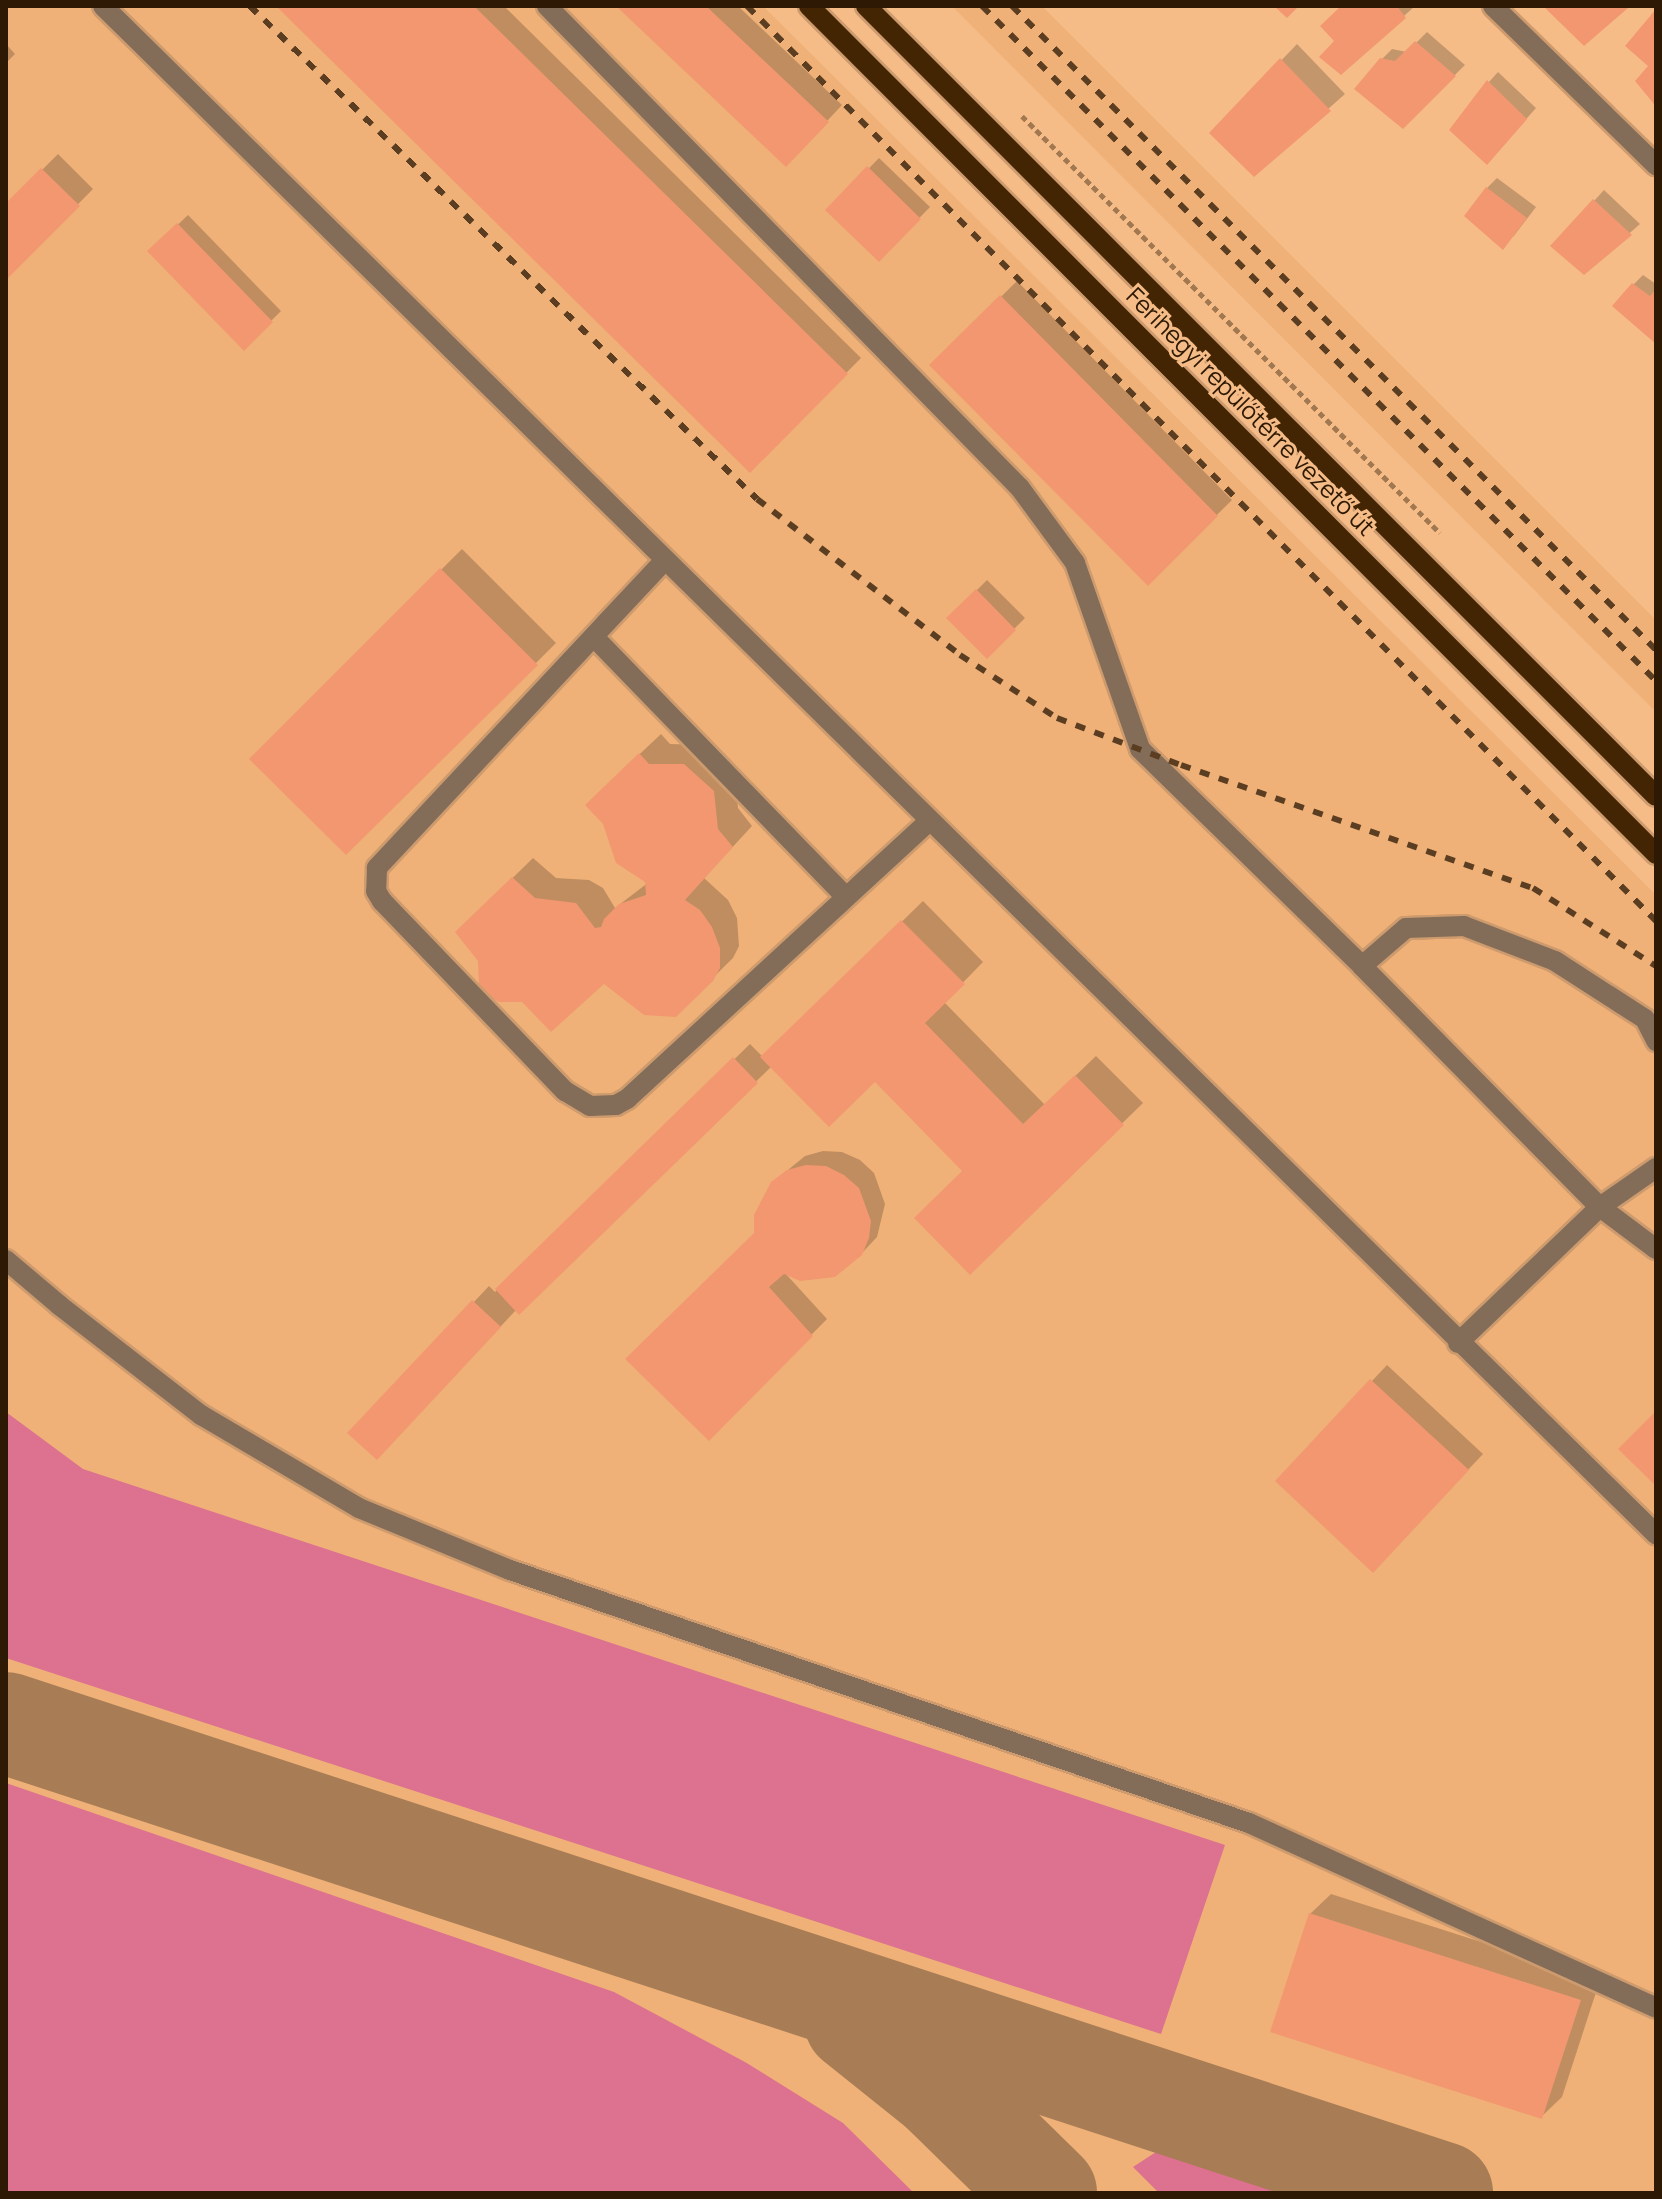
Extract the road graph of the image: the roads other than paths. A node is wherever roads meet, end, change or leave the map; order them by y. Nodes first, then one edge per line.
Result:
1 (103, 6) edge
2 (547, 6) edge
3 (809, 6) edge
4 (866, 6) edge
5 (1493, 6) edge
6 (1656, 165) edge
7 (665, 560) junction
8 (594, 637) junction
9 (1656, 796) edge
10 (929, 821) junction
11 (1656, 854) edge
12 (846, 897) junction
13 (1362, 966) junction
14 (1656, 1041) edge
15 (1656, 1168) edge
16 (1600, 1207) junction
17 (1656, 1249) edge
18 (6, 1260) edge
19 (1458, 1343) junction
20 (1656, 1534) edge
21 (1656, 2008) edge

1 - 7 street
2 - 13 street
3 - 11 main road, Ferihegyi repülőtérre vezető út
4 - 9 main road, Ferihegyi repülőtérre vezető út
5 - 6 street
7 - 8 street
7 - 10 street
8 - 12 street
8 - 12 street
10 - 12 street
10 - 19 street
13 - 14 street
13 - 16 street
15 - 16 street
16 - 17 street
16 - 19 street
18 - 21 street
19 - 20 street

